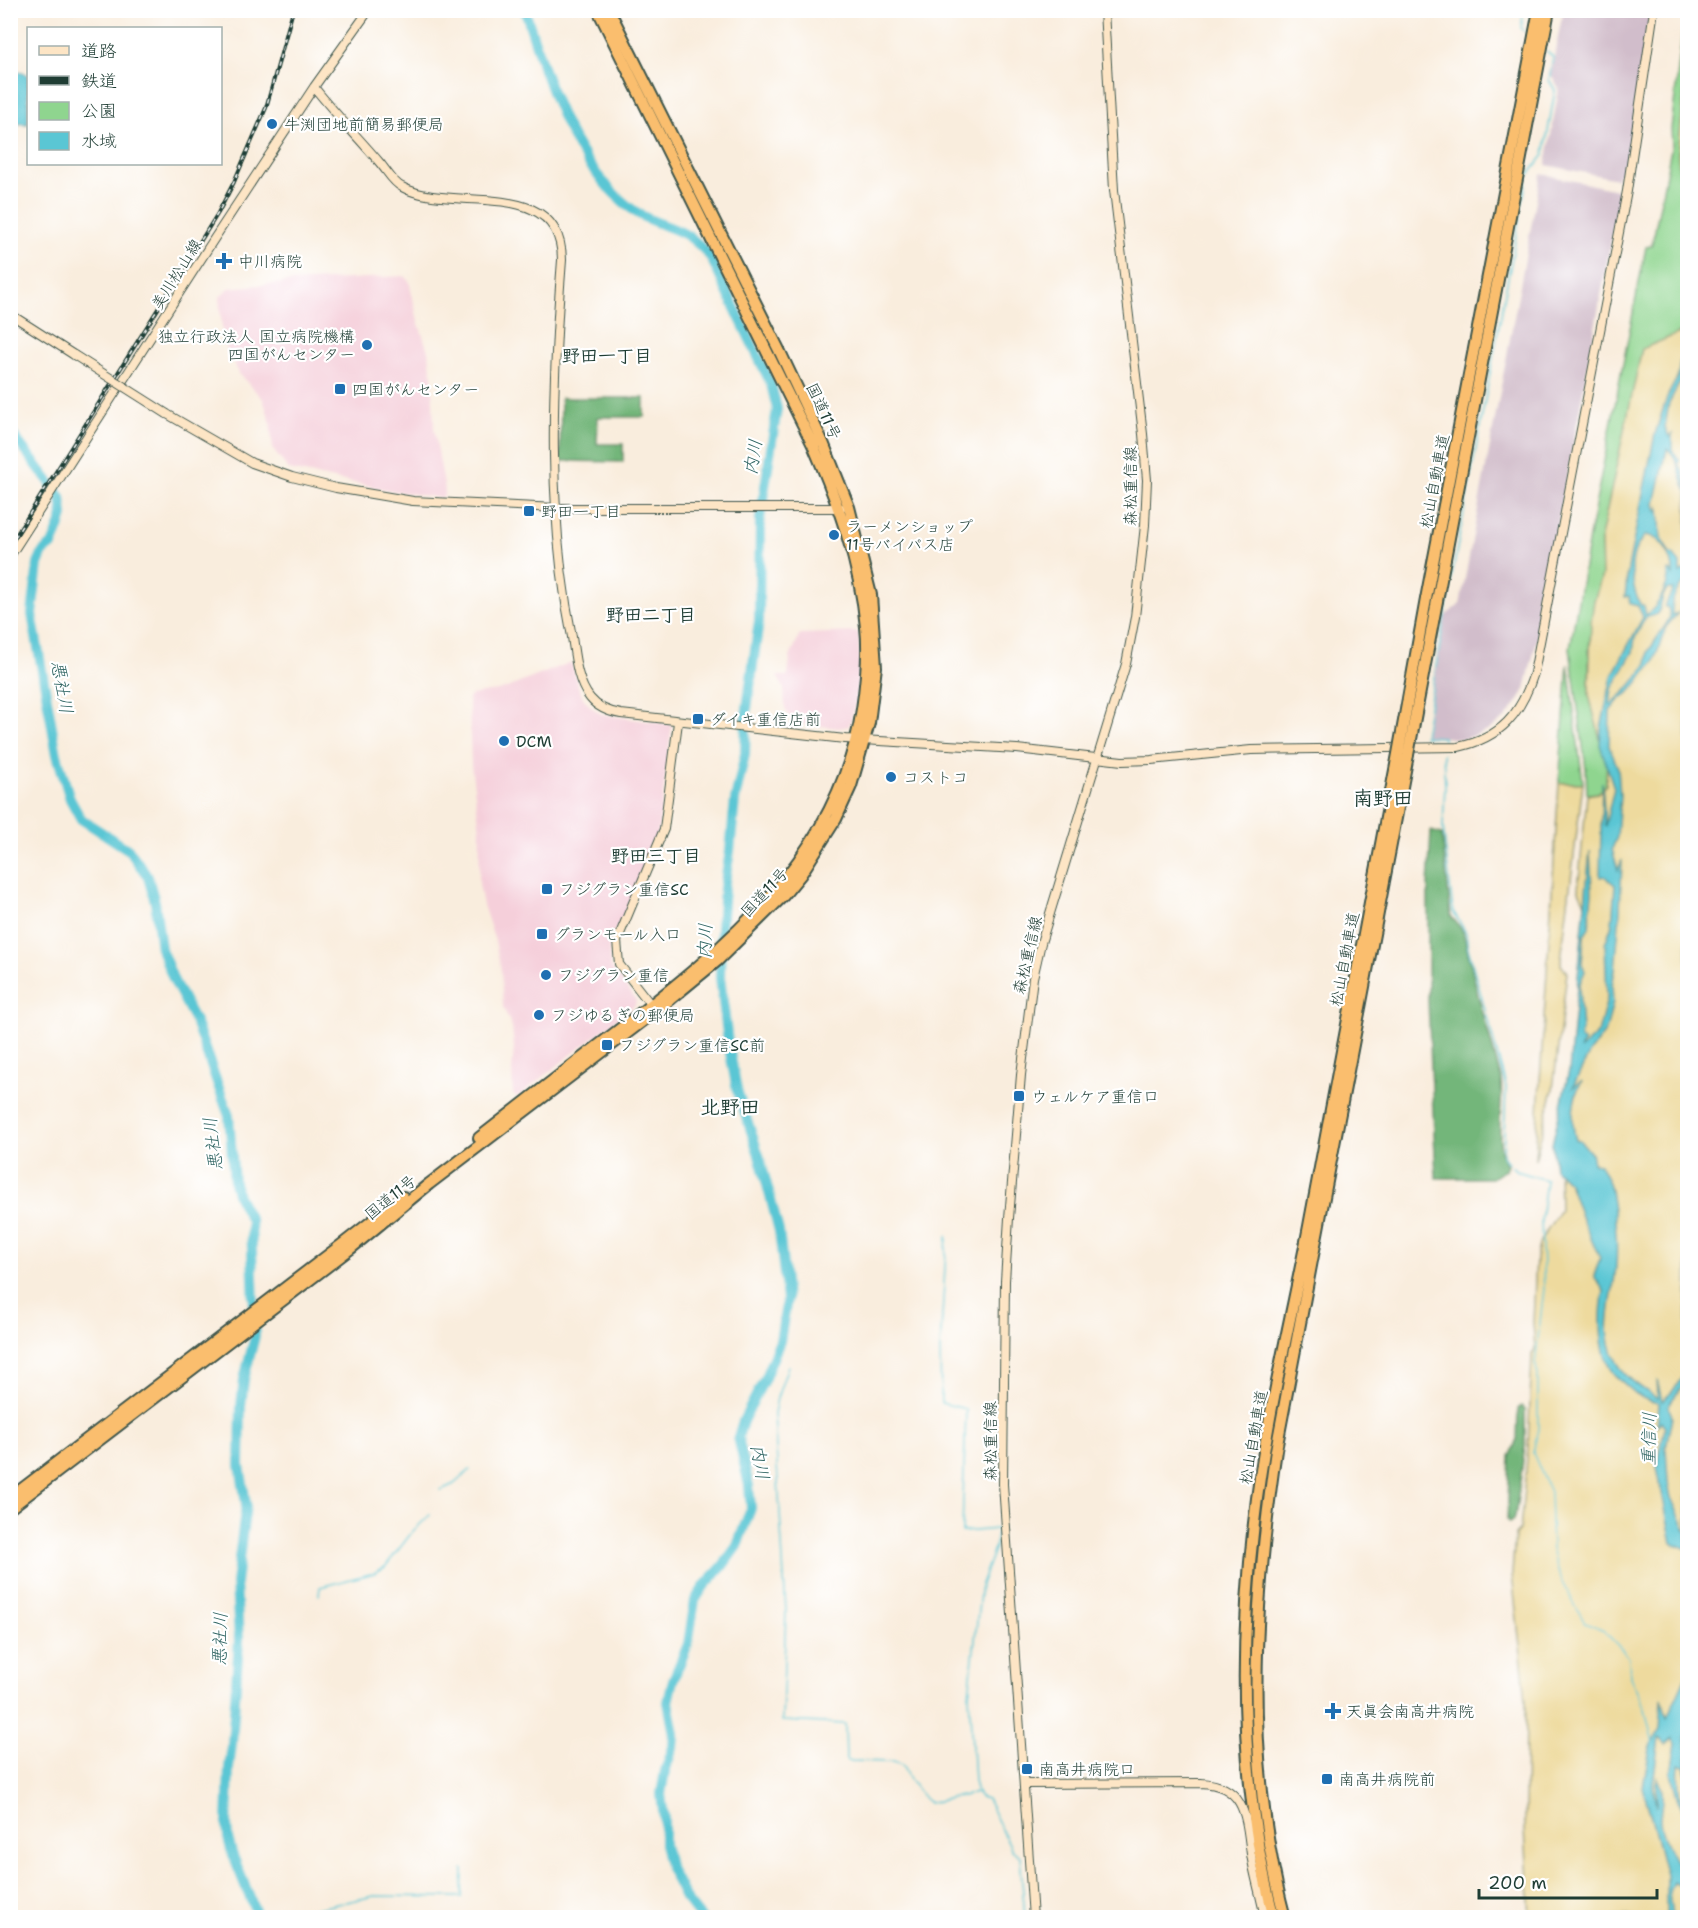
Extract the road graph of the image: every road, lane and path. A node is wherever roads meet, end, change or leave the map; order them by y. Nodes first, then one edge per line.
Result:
1 (369, 10) edge
2 (598, 10) edge
3 (609, 10) edge
4 (1104, 10) edge
5 (1539, 10) edge
6 (1549, 10) edge
7 (1654, 10) edge
8 (1540, 33) junction
9 (314, 87) junction
10 (10, 314) edge
11 (557, 508) junction
12 (844, 508) junction
13 (10, 556) edge
14 (678, 722) junction
15 (861, 740) junction
16 (1097, 760) junction
17 (700, 970) junction
18 (651, 1005) junction
19 (1344, 1064) junction
20 (260, 1312) junction
21 (246, 1323) junction
22 (10, 1498) edge
23 (10, 1508) edge
24 (1024, 1784) junction
25 (1033, 1917) edge
26 (1265, 1917) edge
27 (1274, 1917) edge
28 (1285, 1917) edge

1 - 9 street, 美川松山線
2 - 12 highway, 国道11号
3 - 12 highway, 国道11号
4 - 16 street, 森松重信線
5 - 8 highway, 松山自動車道
6 - 8 highway, 松山自動車道
7 - 16 street
8 - 19 highway, 松山自動車道, bridge
9 - 11 street
9 - 13 street, 美川松山線
10 - 11 street, bridge
11 - 12 street
11 - 14 street
12 - 15 highway, 国道11号
14 - 15 street
14 - 18 street
15 - 16 street
15 - 17 highway, 国道11号
16 - 24 street, 森松重信線
17 - 18 highway, 国道11号
17 - 20 highway, 国道11号
18 - 20 highway, 国道11号
19 - 27 highway, 松山自動車道
19 - 28 highway, 松山自動車道
20 - 21 highway, 国道11号
21 - 22 highway, 国道11号
21 - 23 highway, 国道11号
24 - 25 street, 森松重信線
24 - 26 street

